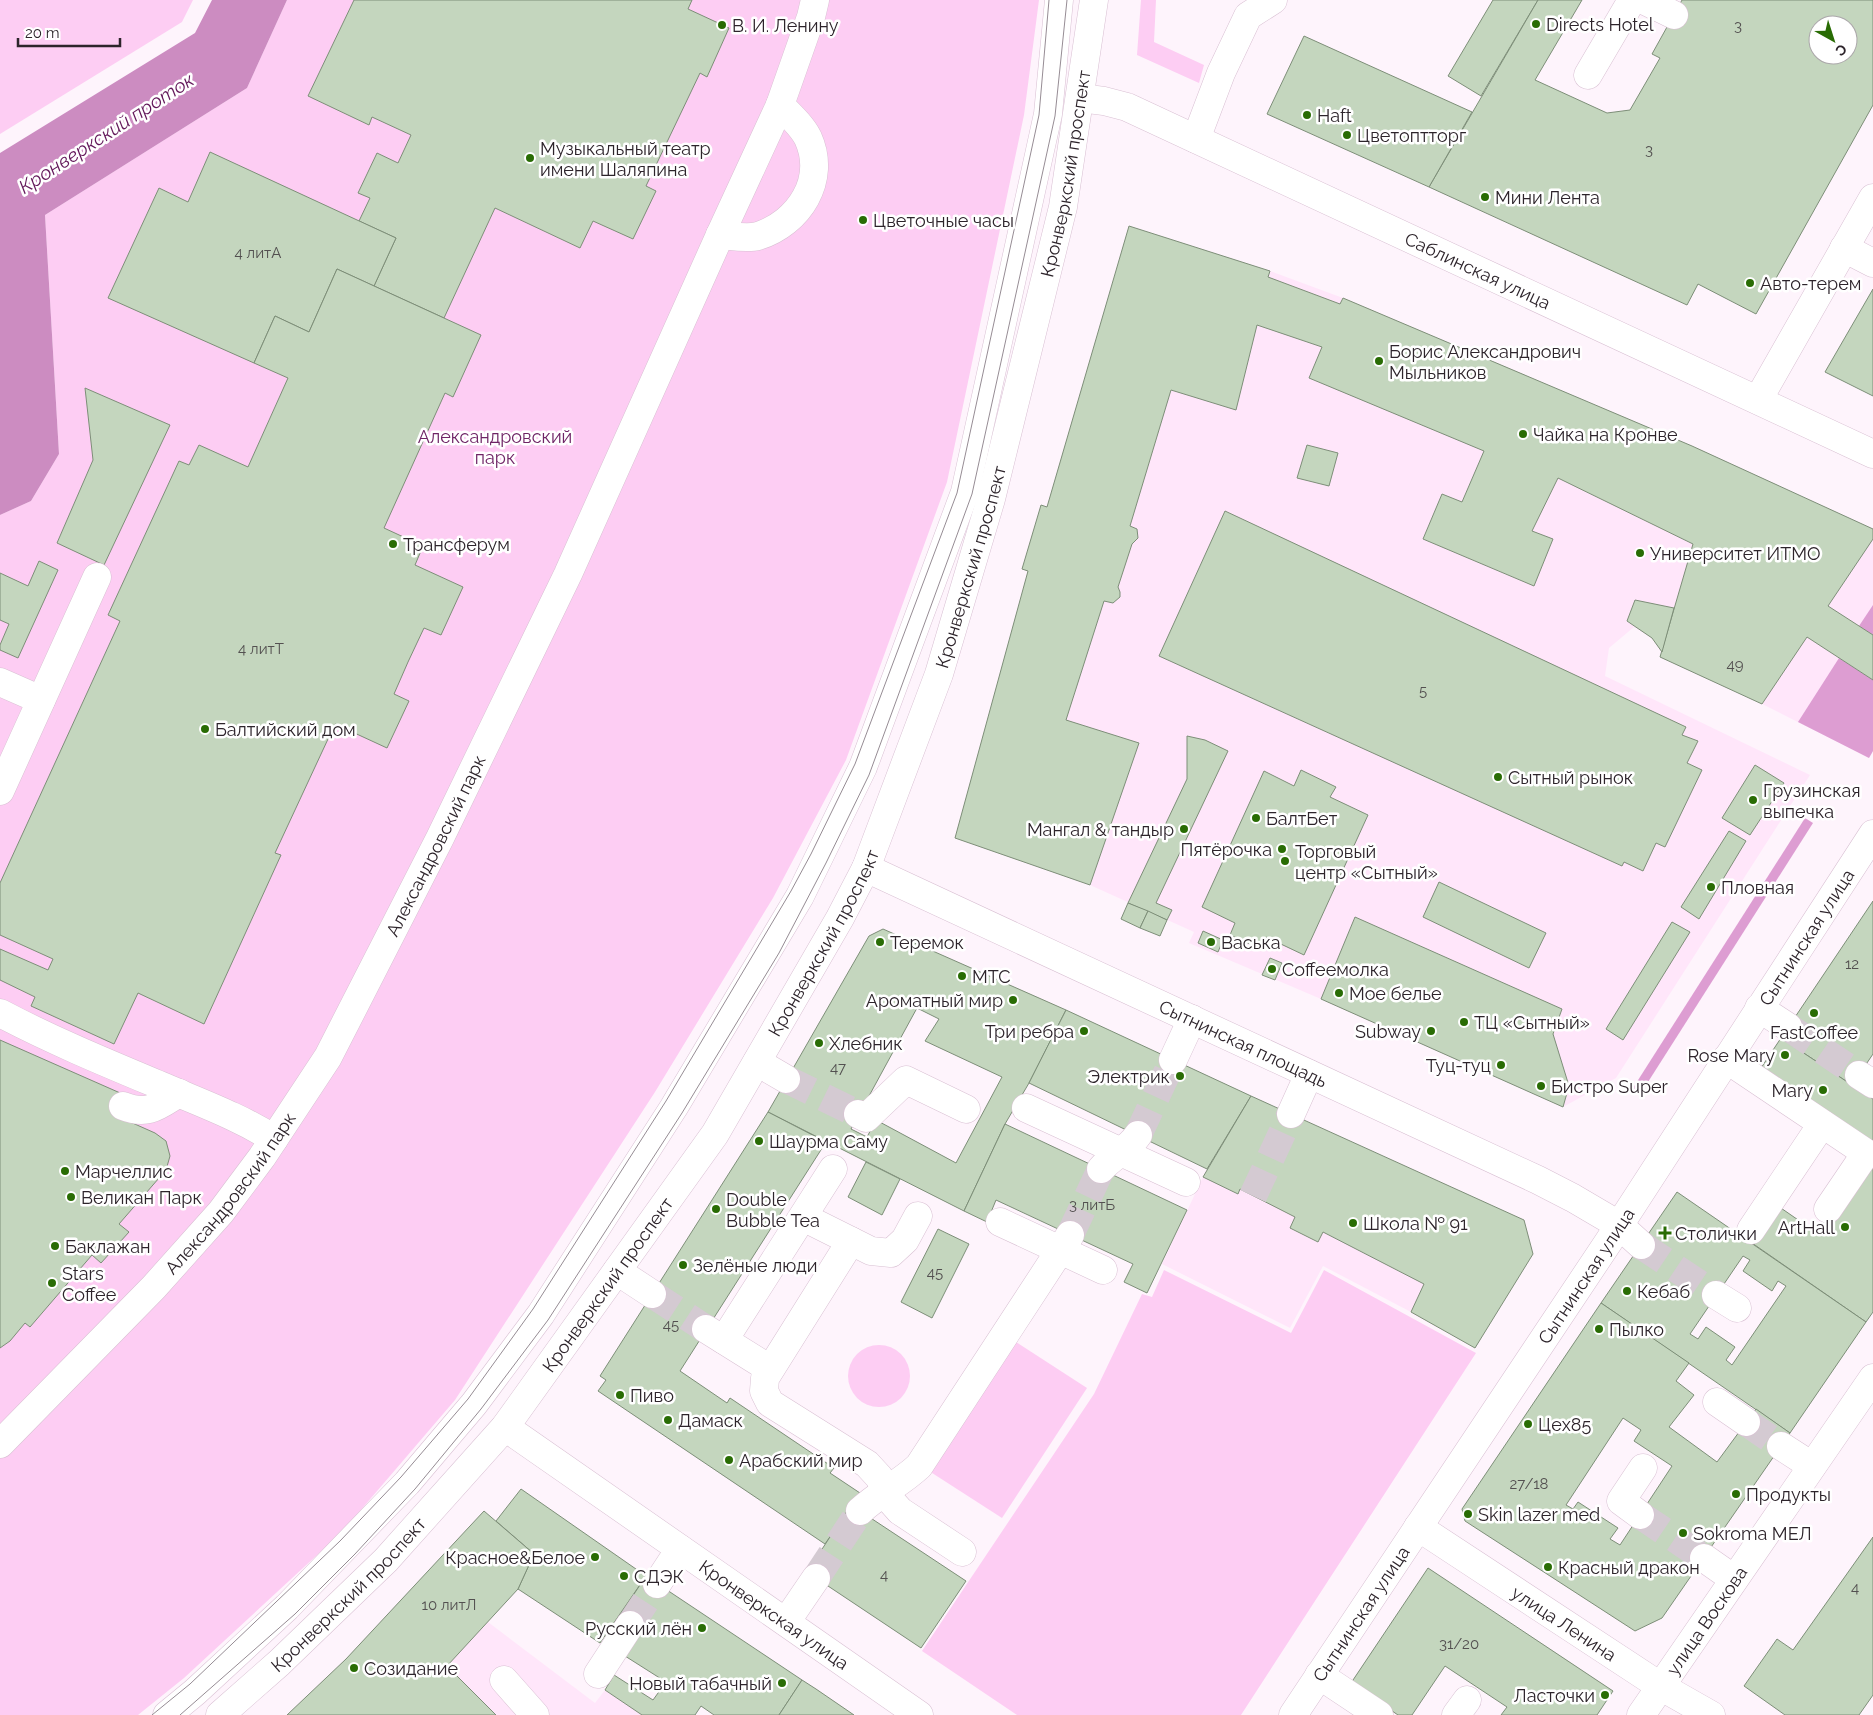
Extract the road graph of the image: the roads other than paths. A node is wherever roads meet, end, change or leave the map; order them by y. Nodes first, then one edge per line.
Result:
1 (815, 0) edge
2 (1059, 0) edge
3 (1094, 0) edge
4 (1272, 0) edge
5 (1632, 0) edge
6 (1643, 0) edge
7 (1674, 15) dead end
8 (1588, 75) dead end
9 (1080, 98) junction
10 (780, 105) junction
11 (1196, 139) junction
12 (1873, 198) edge
13 (720, 235) junction
14 (1844, 248) junction
15 (1873, 263) edge
16 (1758, 400) junction
17 (1873, 454) edge
18 (97, 577) dead end
19 (0, 682) edge
20 (41, 700) junction
21 (0, 790) edge
22 (1873, 834) edge
23 (866, 868) junction
24 (1759, 1008) junction
25 (0, 1013) edge
26 (1192, 1019) junction
27 (1788, 1027) tunnel mouth
28 (1726, 1059) junction
29 (1173, 1060) tunnel mouth
30 (757, 1062) junction
31 (1309, 1074) junction
32 (786, 1079) tunnel mouth
33 (179, 1093) junction
34 (123, 1106) dead end
35 (1026, 1108) dead end
36 (966, 1109) dead end
37 (858, 1114) dead end
38 (1291, 1114) tunnel mouth
39 (1822, 1124) junction
40 (274, 1139) junction
41 (833, 1169) dead end
42 (1186, 1182) dead end
43 (1828, 1209) dead end
44 (918, 1216) dead end
45 (803, 1217) junction
46 (1000, 1222) dead end
47 (1619, 1225) junction
48 (1751, 1230) dead end
49 (852, 1241) junction
50 (1065, 1242) junction
51 (1642, 1245) tunnel mouth
52 (1103, 1270) dead end
53 (616, 1271) junction
54 (652, 1294) tunnel mouth
55 (770, 1369) junction
56 (1873, 1378) edge
57 (1717, 1402) dead end
58 (1746, 1422) tunnel mouth
59 (505, 1426) junction
60 (0, 1444) edge
61 (1781, 1446) tunnel mouth
62 (1812, 1466) junction
63 (1643, 1468) dead end
64 (887, 1491) junction
65 (860, 1511) tunnel mouth
66 (1640, 1515) tunnel mouth
67 (1418, 1527) junction
68 (680, 1549) junction
69 (962, 1552) dead end
70 (1704, 1558) tunnel mouth
71 (816, 1578) tunnel mouth
72 (1734, 1579) junction
73 (657, 1584) tunnel mouth
74 (786, 1622) junction
75 (630, 1625) tunnel mouth
76 (598, 1674) dead end
77 (1319, 1675) junction
78 (504, 1680) dead end
79 (1660, 1686) junction
80 (167, 1715) edge
81 (220, 1715) edge
82 (535, 1715) edge
83 (919, 1715) edge
84 (1293, 1715) edge
85 (1379, 1715) edge
86 (1641, 1715) edge
87 (1711, 1715) edge

1 - 10 street, Александровский парк
2 - 80 street
3 - 9 street, Кронверкский проспект
4 - 11 street
5 - 8 street
6 - 7 street
9 - 11 street, Саблинская улица
9 - 23 street, Кронверкский проспект
10 - 13 street, Александровский парк
10 - 13 street
11 - 16 street, Саблинская улица
12 - 14 street
13 - 40 street, Александровский парк
14 - 15 street
14 - 16 street
16 - 17 street, Саблинская улица
18 - 20 street
19 - 20 street
20 - 21 street
22 - 24 street, Сытнинская улица
23 - 26 street, Сытнинская площадь
23 - 30 street, Кронверкский проспект
24 - 27 street
24 - 28 street, Сытнинская улица
25 - 33 street
26 - 29 street
26 - 31 street, Сытнинская площадь
28 - 39 street
28 - 47 street, Сытнинская улица
30 - 32 street
30 - 53 street, Кронверкский проспект
31 - 38 street
31 - 47 street, Сытнинская площадь
33 - 34 street
33 - 40 street
35 - 42 street
36 - 37 street
39 - 43 street
39 - 48 street
40 - 60 street, Александровский парк
41 - 45 street
44 - 49 street
45 - 49 street
45 - 55 street
46 - 50 street
47 - 51 street, Сытнинская площадь
47 - 67 street, Сытнинская улица
49 - 55 street
50 - 52 street
50 - 64 street
53 - 54 street
53 - 59 street, Кронверкский проспект
55 - 64 street
56 - 62 street, улица Воскова
57 - 58 street
59 - 68 street, Кронверкская улица
59 - 81 street, Кронверкский проспект
61 - 62 street
62 - 72 street, улица Воскова
63 - 66 street
64 - 65 street
64 - 69 street
67 - 77 street, Сытнинская улица
67 - 79 street, улица Ленина
68 - 73 street
68 - 74 street, Кронверкская улица
70 - 72 street
71 - 74 street
72 - 79 street, улица Воскова
74 - 83 street, Кронверкская улица
75 - 76 street
77 - 84 street, Сытнинская улица
77 - 85 street
78 - 82 street
79 - 86 street, улица Воскова
79 - 87 street, улица Ленина

